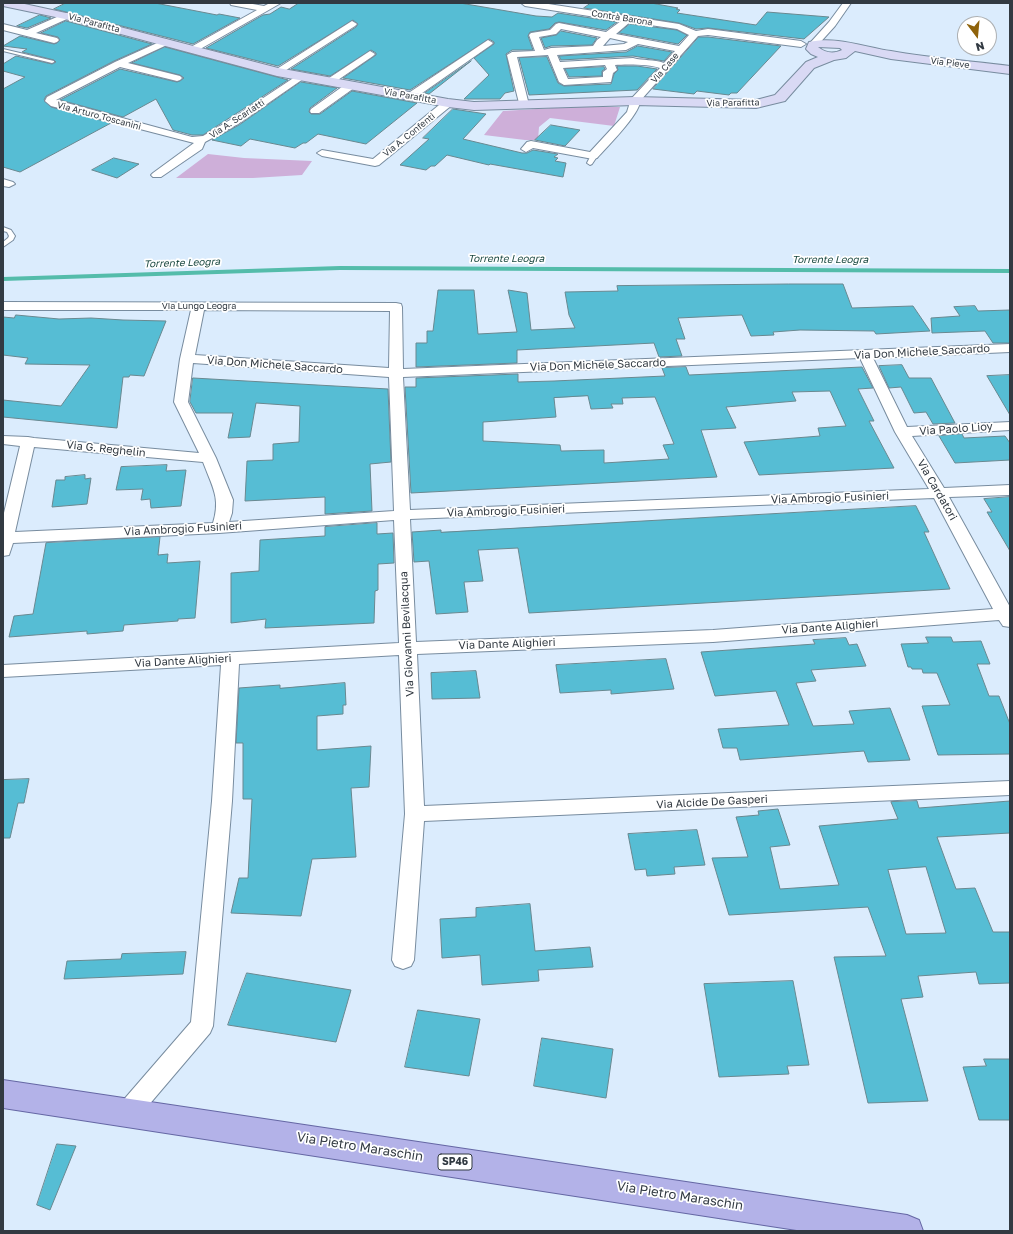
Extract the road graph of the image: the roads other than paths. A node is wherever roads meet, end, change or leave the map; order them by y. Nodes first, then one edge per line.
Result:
1 (234, 3) edge
2 (277, 3) edge
3 (525, 3) edge
4 (583, 3) edge
5 (847, 3) edge
6 (5, 4) edge
7 (264, 9) junction
8 (573, 10) junction
9 (66, 16) junction
10 (628, 19) junction
11 (352, 24) dead end
12 (559, 26) junction
13 (3, 27) edge
14 (826, 31) junction
15 (28, 32) junction
16 (610, 34) junction
17 (695, 34) junction
18 (54, 40) dead end
19 (638, 40) junction
20 (166, 42) junction
21 (488, 43) dead end
22 (568, 43) junction
23 (626, 47) junction
24 (810, 47) junction
25 (842, 48) junction
26 (597, 49) junction
27 (682, 49) junction
28 (3, 50) edge
29 (192, 50) junction
30 (540, 51) junction
31 (551, 51) junction
32 (370, 54) dead end
33 (833, 56) junction
34 (633, 61) junction
35 (52, 62) dead end
36 (609, 62) junction
37 (118, 64) junction
38 (558, 64) junction
39 (810, 65) junction
40 (666, 67) junction
41 (1010, 70) edge
42 (277, 72) junction
43 (301, 77) junction
44 (177, 78) dead end
45 (329, 82) junction
46 (350, 86) junction
47 (411, 96) junction
48 (635, 101) junction
49 (448, 103) junction
50 (524, 106) junction
51 (315, 111) dead end
52 (201, 140) junction
53 (526, 149) dead end
54 (322, 153) dead end
55 (157, 175) dead end
56 (3, 230) edge
57 (3, 244) edge
58 (3, 306) edge
59 (198, 306) junction
60 (396, 307) joint
61 (1010, 348) edge
62 (865, 355) junction
63 (187, 359) junction
64 (396, 373) junction
65 (1010, 426) edge
66 (902, 432) junction
67 (3, 440) edge
68 (28, 442) junction
69 (209, 458) junction
70 (1010, 490) edge
71 (940, 494) junction
72 (402, 515) junction
73 (219, 528) junction
74 (4, 543) edge
75 (1008, 616) edge
76 (408, 649) junction
77 (230, 659) junction
78 (3, 671) edge
79 (1010, 788) edge
80 (415, 814) junction
81 (403, 960) dead end
82 (3, 1094) edge
83 (128, 1112) junction
84 (907, 1231) edge

1 - 7 street
2 - 7 street
3 - 8 street, Contrà Barona
4 - 8 street
5 - 14 street
6 - 9 street, Via Parafitta
7 - 29 street
8 - 10 street, Contrà Barona
9 - 15 street
9 - 20 street, Via Parafitta
10 - 16 street
10 - 17 street, Contrà Barona
11 - 42 street
12 - 16 street
12 - 22 street
12 - 30 street
13 - 15 street
14 - 24 street
14 - 25 street
15 - 18 street
16 - 19 street
16 - 26 street
17 - 24 street
17 - 27 street, Via Case
19 - 23 street
19 - 27 street
20 - 29 street, Via Parafitta
20 - 37 street, Via Arturo Toscanini
21 - 47 street
22 - 26 street
22 - 31 street
23 - 26 street
23 - 34 street
24 - 25 street
24 - 33 street
24 - 39 street, Via Parafitta
25 - 33 street
25 - 41 street, Via Pieve
27 - 40 street, Via Case
28 - 35 lane
29 - 42 street, Via Parafitta
30 - 31 street
30 - 50 street
31 - 38 street
32 - 45 street
33 - 39 street, Via Parafitta
34 - 36 street
34 - 40 street
36 - 38 street
36 - 38 street
37 - 44 street
37 - 52 street, Via Arturo Toscanini
39 - 48 street, Via Parafitta
40 - 48 street, Via Case
42 - 43 street, Via Parafitta
43 - 45 street, Via Parafitta
43 - 52 street, Via A. Scarlatti
45 - 46 street, Via Parafitta
46 - 47 street, Via Parafitta
46 - 51 street
47 - 49 street, Via Parafitta
48 - 50 street, Via Parafitta
48 - 53 street, Via Case
49 - 50 street, Via Parafitta
49 - 54 street, Via A. Confenti
52 - 55 street, Via A. Scarlatti
56 - 57 lane
58 - 59 street, Via Lungo Leogra
59 - 60 street, Via Lungo Leogra
59 - 63 street
60 - 64 street, Via Giovanni Bevilacqua
61 - 62 street, Via Don Michele Saccardo
62 - 64 street, Via Don Michele Saccardo
62 - 66 street, Via Cardatori
63 - 64 street, Via Don Michele Saccardo
63 - 69 street
64 - 72 street, Via Giovanni Bevilacqua
65 - 66 street, Via Paolo Lioy
66 - 71 street, Via Cardatori
67 - 68 street, Via G. Reghelin
68 - 69 street, Via G. Reghelin
68 - 74 street
69 - 73 street
70 - 71 street, Via Ambrogio Fusinieri
71 - 72 street, Via Ambrogio Fusinieri
71 - 75 street, Via Cardatori
72 - 73 street, Via Ambrogio Fusinieri
72 - 76 street, Via Giovanni Bevilacqua
73 - 74 street, Via Ambrogio Fusinieri
75 - 76 street, Via Dante Alighieri
76 - 77 street, Via Dante Alighieri
76 - 80 street, Via Giovanni Bevilacqua
77 - 78 street, Via Dante Alighieri
77 - 83 street
79 - 80 street, Via Alcide De Gasperi
80 - 81 street, Via Giovanni Bevilacqua
82 - 83 main road, Via Pietro Maraschin / SP46
83 - 84 main road, Via Pietro Maraschin / SP46

